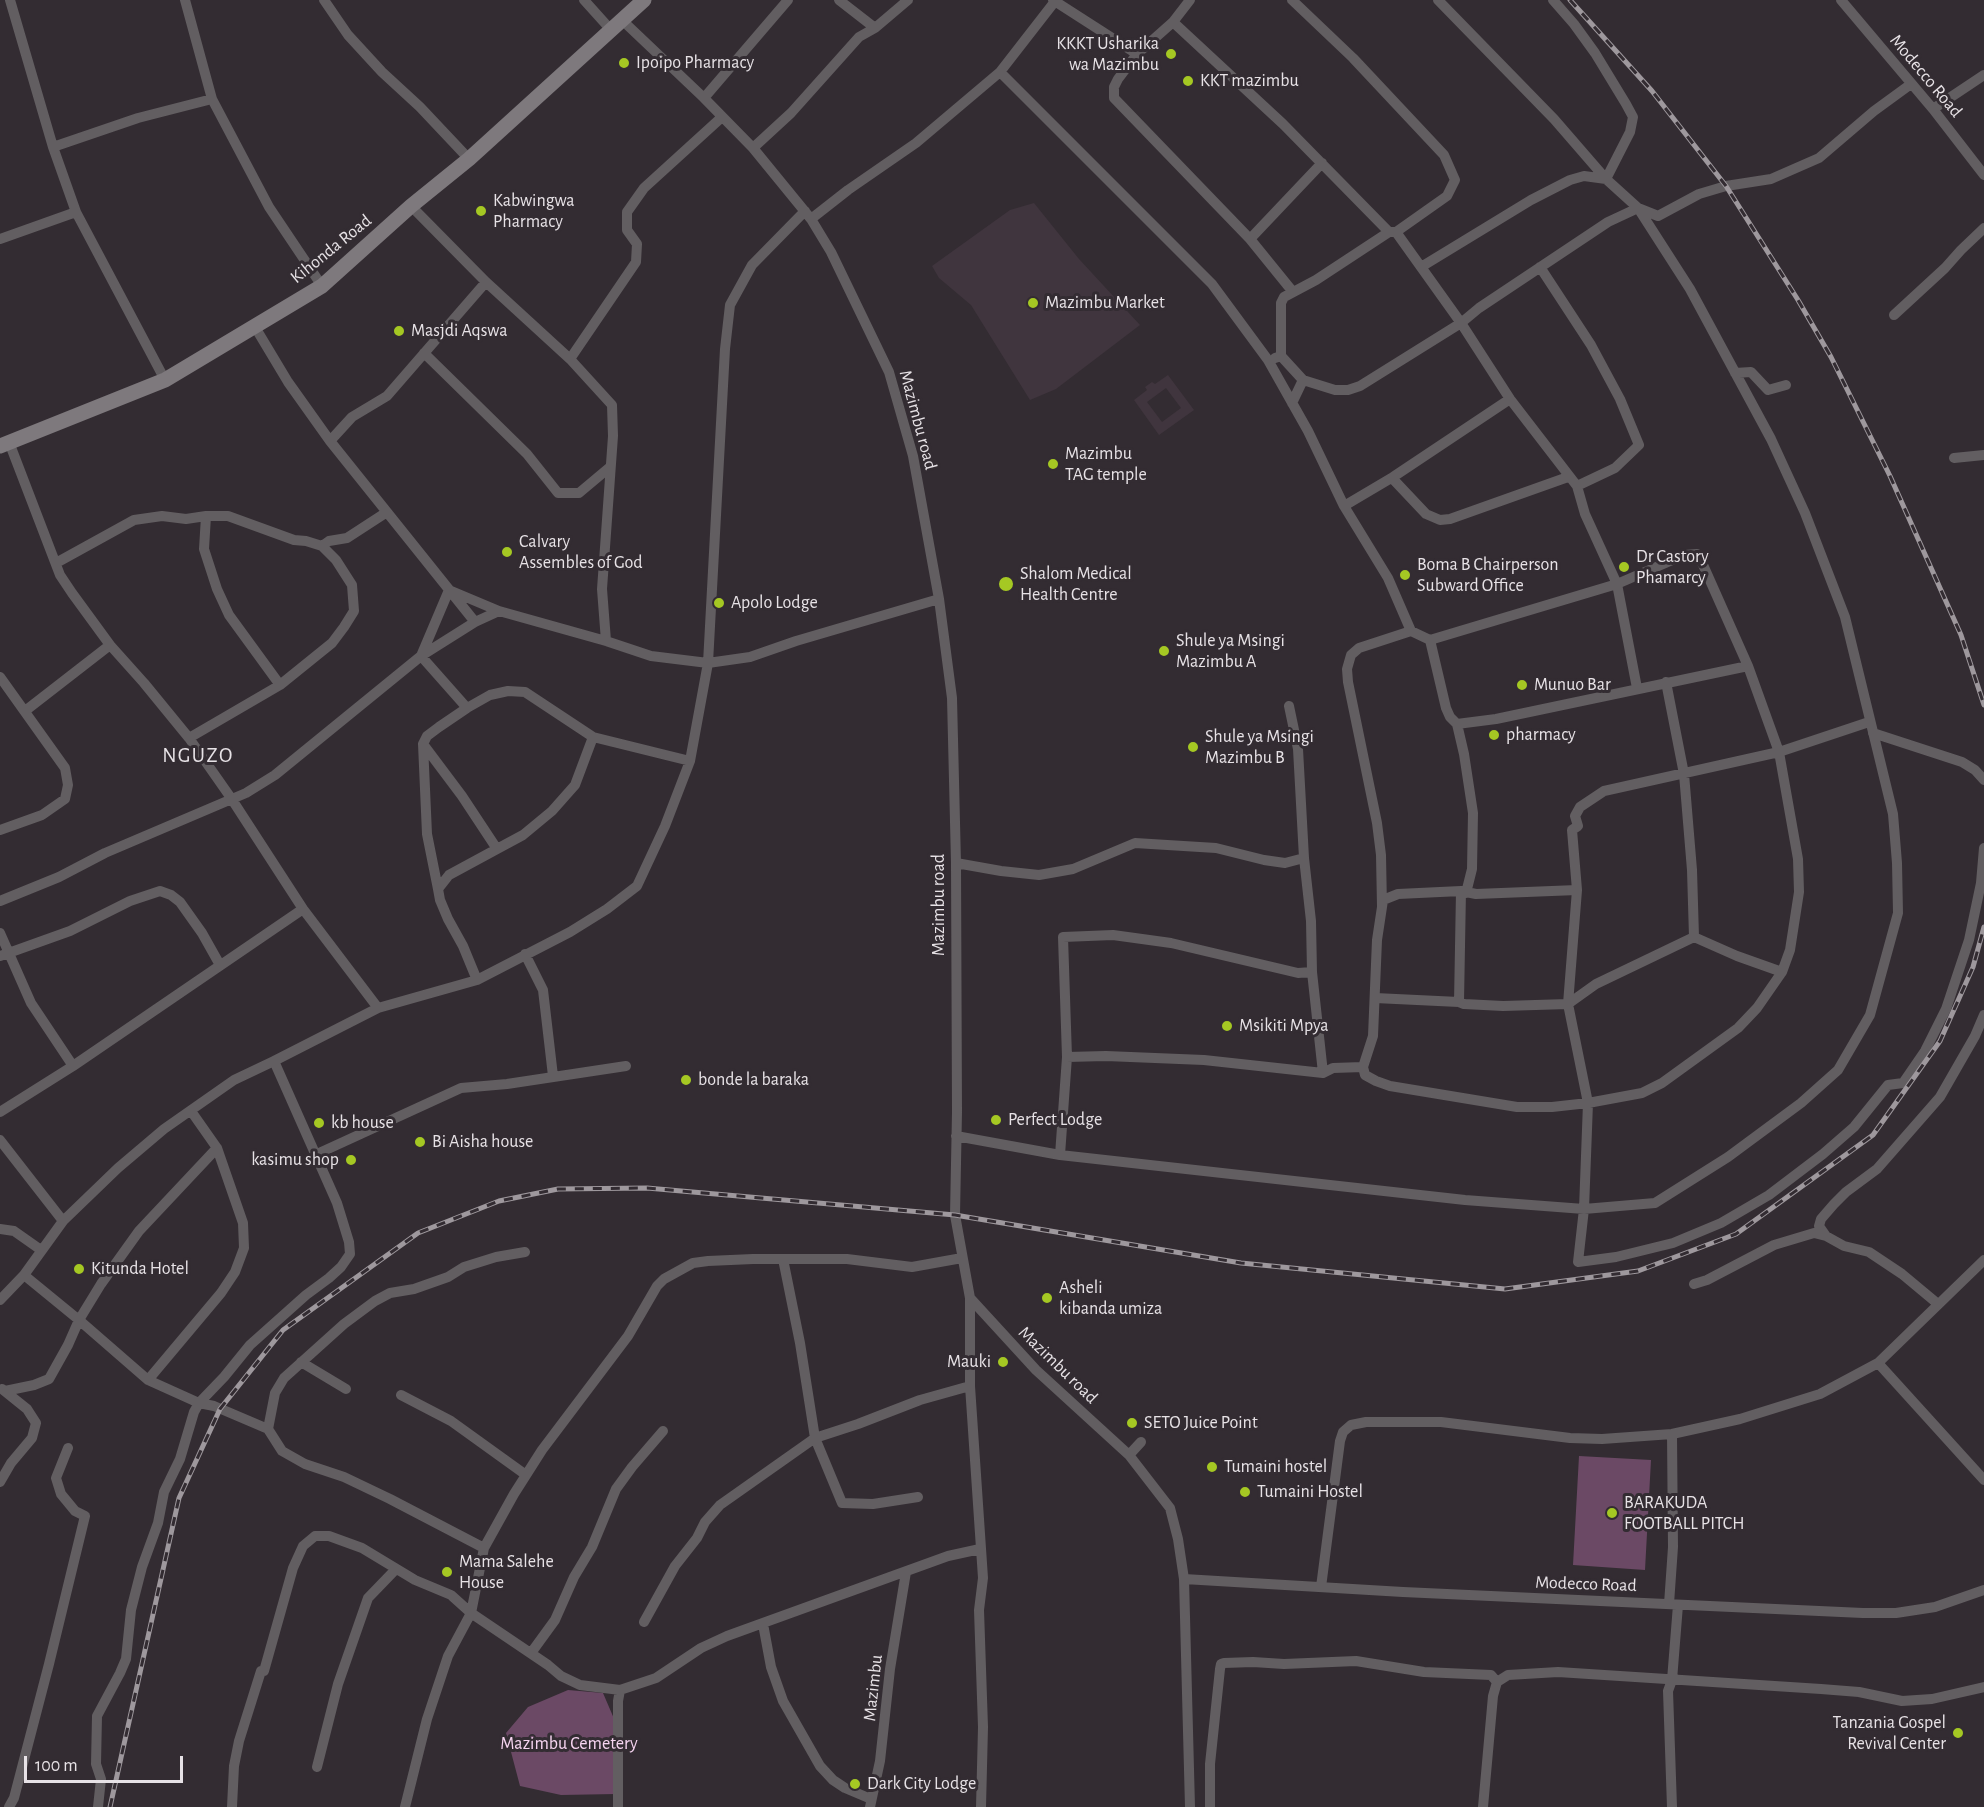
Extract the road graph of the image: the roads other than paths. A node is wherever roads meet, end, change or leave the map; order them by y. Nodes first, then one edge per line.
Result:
1 (10, 0) edge
2 (185, 0) edge
3 (324, 0) edge
4 (584, 0) edge
5 (644, 0) edge
6 (788, 0) edge
7 (839, 0) edge
8 (908, 0) edge
9 (1054, 0) edge
10 (1190, 0) edge
11 (1292, 0) edge
12 (1438, 0) edge
13 (1553, 0) edge
14 (1841, 0) edge
15 (1173, 21) junction
16 (617, 25) junction
17 (875, 28) junction
18 (1137, 54) junction
19 (1000, 72) junction
20 (1984, 75) edge
21 (1911, 84) junction
22 (704, 98) junction
23 (212, 99) junction
24 (1933, 109) junction
25 (722, 117) junction
26 (53, 147) junction
27 (753, 148) junction
28 (469, 159) junction
29 (1322, 163) junction
30 (1984, 175) edge
31 (1606, 179) junction
32 (411, 206) junction
33 (1638, 208) junction
34 (76, 212) junction
35 (808, 215) junction
36 (1984, 228) edge
37 (1392, 232) junction
38 (0, 238) edge
39 (1250, 239) junction
40 (1421, 267) junction
41 (1540, 267) junction
42 (486, 282) junction
43 (322, 286) junction
44 (1293, 292) junction
45 (1894, 315) dead end
46 (1461, 322) junction
47 (255, 327) junction
48 (424, 353) junction
49 (1281, 356) junction
50 (570, 359) junction
51 (1268, 360) junction
52 (1735, 372) junction
53 (1303, 380) junction
54 (165, 381) junction
55 (1281, 383) junction
56 (1786, 385) dead end
57 (1510, 399) junction
58 (1292, 403) junction
59 (330, 441) junction
60 (5, 444) edge
61 (1984, 455) edge
62 (1954, 458) dead end
63 (610, 467) junction
64 (1568, 477) junction
65 (1392, 478) junction
66 (1577, 486) junction
67 (1344, 506) junction
68 (387, 512) junction
69 (206, 516) junction
70 (322, 546) junction
71 (56, 563) junction
72 (1617, 584) junction
73 (449, 590) junction
74 (939, 599) junction
75 (498, 611) junction
76 (475, 622) junction
77 (1411, 631) junction
78 (606, 640) junction
79 (1430, 640) junction
80 (110, 645) junction
81 (421, 656) junction
82 (708, 663) junction
83 (1748, 666) junction
84 (0, 677) edge
85 (1666, 682) junction
86 (280, 685) junction
87 (1637, 688) junction
88 (1289, 706) dead end
89 (467, 708) junction
90 (25, 711) junction
91 (1869, 722) junction
92 (1457, 724) junction
93 (1873, 733) junction
94 (593, 737) junction
95 (189, 738) junction
96 (423, 744) junction
97 (1779, 752) junction
98 (690, 761) junction
99 (1683, 774) junction
100 (1984, 780) edge
101 (231, 798) junction
102 (0, 830) edge
103 (1984, 848) edge
104 (497, 849) junction
105 (1304, 858) junction
106 (956, 863) junction
107 (438, 889) junction
108 (1577, 890) junction
109 (1464, 892) junction
110 (0, 901) edge
111 (1382, 907) junction
112 (303, 909) junction
113 (0, 933) edge
114 (1694, 937) junction
115 (5, 954) edge
116 (525, 954) junction
117 (220, 965) junction
118 (1312, 972) junction
119 (1782, 972) junction
120 (477, 980) junction
121 (1375, 998) junction
122 (1459, 1002) junction
123 (1568, 1004) junction
124 (378, 1008) junction
125 (1984, 1015) edge
126 (1067, 1057) junction
127 (274, 1061) junction
128 (626, 1065) dead end
129 (74, 1066) junction
130 (1363, 1067) junction
131 (1323, 1073) junction
132 (553, 1076) junction
133 (1588, 1103) junction
134 (191, 1111) junction
135 (0, 1112) edge
136 (956, 1136) junction
137 (0, 1140) edge
138 (217, 1148) junction
139 (317, 1154) junction
140 (1060, 1155) junction
141 (1584, 1209) junction
142 (63, 1221) junction
143 (0, 1228) edge
144 (1826, 1236) junction
145 (40, 1250) junction
146 (525, 1252) dead end
147 (962, 1258) junction
148 (783, 1259) junction
149 (1984, 1260) edge
150 (24, 1275) junction
151 (1694, 1284) dead end
152 (970, 1298) junction
153 (0, 1300) edge
154 (1938, 1304) junction
155 (79, 1320) junction
156 (301, 1362) junction
157 (1878, 1363) junction
158 (148, 1380) junction
159 (970, 1386) junction
160 (2, 1389) edge
161 (346, 1389) dead end
162 (401, 1395) dead end
163 (199, 1403) junction
164 (268, 1429) junction
165 (663, 1431) dead end
166 (1672, 1434) junction
167 (815, 1438) junction
168 (1141, 1442) dead end
169 (68, 1448) dead end
170 (1129, 1455) junction
171 (526, 1475) junction
172 (1984, 1480) edge
173 (0, 1482) edge
174 (918, 1497) dead end
175 (484, 1548) junction
176 (980, 1549) junction
177 (396, 1569) junction
178 (906, 1572) junction
179 (1184, 1579) junction
180 (1321, 1587) junction
181 (1984, 1590) edge
182 (1674, 1604) junction
183 (471, 1613) junction
184 (644, 1622) dead end
185 (763, 1624) junction
186 (531, 1653) junction
187 (1672, 1680) junction
188 (1497, 1682) junction
189 (1984, 1688) edge
190 (620, 1690) junction
191 (317, 1767) dead end
192 (871, 1803) edge
193 (9, 1807) edge
194 (98, 1807) edge
195 (232, 1807) edge
196 (405, 1807) edge
197 (618, 1807) edge
198 (981, 1807) edge
199 (1190, 1807) edge
200 (1210, 1807) edge
201 (1483, 1807) edge
202 (1672, 1807) edge

1 - 26 street
2 - 23 street
3 - 28 street
4 - 16 street, Mazimbu road
5 - 16 street, Kihonda Road
6 - 22 street
7 - 17 street
8 - 17 street
9 - 18 street
9 - 19 street
10 - 15 street
11 - 37 street
12 - 31 street
13 - 31 street
14 - 21 street, Modecco Road
15 - 18 street
15 - 29 street
16 - 22 street, Mazimbu road
16 - 28 street, Kihonda Road
17 - 27 street
18 - 39 street
19 - 35 street
19 - 51 street
20 - 24 street
21 - 24 street, Modecco Road
21 - 33 street
22 - 25 street, Mazimbu road
23 - 26 street
23 - 43 street
24 - 30 street, Modecco Road
25 - 27 street, Mazimbu road
25 - 50 street
26 - 34 street
27 - 35 street, Mazimbu road
28 - 32 street, Kihonda Road
29 - 37 street
29 - 39 street
31 - 33 street
31 - 40 street
32 - 42 street
32 - 43 street, Kihonda Road
33 - 41 street
33 - 52 street
34 - 38 street
34 - 54 street
35 - 74 street, Mazimbu road
35 - 82 street
36 - 45 street
37 - 40 street
37 - 44 street
39 - 44 street
40 - 46 street
41 - 46 street
41 - 66 street
42 - 48 street
42 - 50 street
43 - 47 street, Kihonda Road
44 - 49 street
46 - 53 street
46 - 57 street
47 - 54 street, Kihonda Road
47 - 59 street
48 - 59 street
48 - 63 street
49 - 51 street
49 - 53 street
50 - 63 street
51 - 55 street
52 - 56 street
52 - 91 street
53 - 55 street
53 - 58 street
54 - 60 street, Kihonda Road
55 - 58 street
57 - 64 street
57 - 65 street
58 - 67 street
59 - 68 street
60 - 71 street
61 - 62 street
63 - 78 street
64 - 65 street
64 - 66 street
65 - 67 street
66 - 72 street
67 - 77 street
68 - 70 street
68 - 73 street
69 - 70 street
69 - 71 street
69 - 86 street
70 - 86 street
71 - 80 street
72 - 79 street
72 - 83 street
72 - 87 street
73 - 75 street
73 - 76 street
73 - 81 street
74 - 82 street
74 - 106 street, Mazimbu road
75 - 76 street
75 - 78 street
76 - 81 street
77 - 79 street
77 - 111 street
78 - 82 street
79 - 92 street
80 - 90 street
80 - 95 street
81 - 89 street
81 - 101 street
82 - 98 street
83 - 85 street
83 - 97 street
84 - 90 street
85 - 87 street
85 - 99 street
86 - 95 street
87 - 92 street
88 - 105 street
89 - 94 street
89 - 96 street
90 - 102 street
91 - 93 street
91 - 97 street
92 - 109 street
93 - 100 street
93 - 141 street
94 - 98 street
94 - 104 street
95 - 101 street
96 - 104 street
96 - 107 street
97 - 99 street
97 - 119 street
98 - 116 street
99 - 108 street
99 - 114 street
101 - 110 street
101 - 112 street
103 - 141 street
104 - 107 street
105 - 106 street
105 - 118 street
106 - 136 street, Mazimbu road
107 - 120 street
108 - 109 street
108 - 123 street
109 - 111 street
109 - 122 street
111 - 121 street
112 - 117 street
112 - 124 street
113 - 115 street
114 - 119 street
114 - 123 street
115 - 117 street
115 - 129 street
116 - 120 street
116 - 132 street
117 - 129 street
118 - 126 street
118 - 131 street
119 - 133 street
120 - 124 street
121 - 122 street
121 - 130 street
122 - 123 street
123 - 133 street
124 - 127 street
125 - 144 street
126 - 131 street
126 - 140 street
127 - 134 street
127 - 139 street
128 - 132 street
129 - 135 street
130 - 131 street
130 - 133 street
132 - 139 street
133 - 141 street
134 - 138 street
134 - 142 street
136 - 140 street
136 - 147 street, Mazimbu road
137 - 142 street
138 - 155 street
138 - 158 street
139 - 163 street
140 - 141 street
142 - 145 street
143 - 145 street
144 - 151 street
144 - 154 street
145 - 150 street
146 - 156 street
147 - 148 street
147 - 152 street, Mazimbu road
148 - 167 street
148 - 171 street
149 - 154 street
150 - 153 street
150 - 155 street
152 - 159 street
152 - 170 street, Mazimbu road
154 - 157 street
155 - 158 street
155 - 160 street
156 - 161 street
156 - 164 street
157 - 166 street
157 - 172 street
158 - 163 street
159 - 167 street
159 - 176 street
160 - 173 street
162 - 171 street
163 - 164 street
163 - 194 street
164 - 175 street
165 - 186 street
166 - 180 street
166 - 182 street
167 - 174 street
167 - 184 street
168 - 170 street
169 - 193 street
170 - 179 street, Mazimbu road
171 - 175 street
175 - 183 street
176 - 178 street
176 - 198 street
177 - 183 street
177 - 191 street
177 - 195 street
178 - 185 street
178 - 192 street, Mazimbu
179 - 180 street, Modecco Road
179 - 199 street, Mazimbu road
180 - 182 street, Modecco Road
181 - 182 street, Modecco Road
182 - 187 street
183 - 186 street
183 - 196 street
185 - 190 street
185 - 192 street
186 - 190 street
187 - 188 street
187 - 189 street
187 - 202 street
188 - 200 street
188 - 201 street
190 - 197 street

